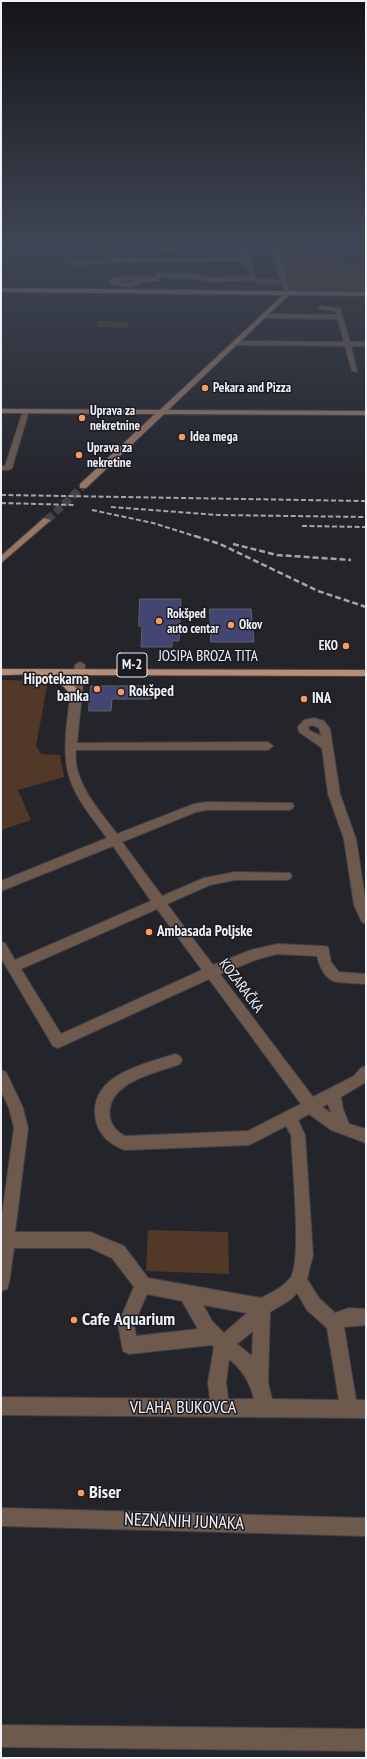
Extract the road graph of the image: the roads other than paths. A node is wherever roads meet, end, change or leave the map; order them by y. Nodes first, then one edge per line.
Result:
1 (252, 327) edge
2 (343, 327) edge
3 (236, 343) junction
4 (349, 344) junction
5 (366, 344) edge
6 (355, 371) dead end
7 (1, 411) edge
8 (26, 413) junction
9 (366, 413) edge
10 (1, 414) edge
11 (160, 414) junction
12 (366, 417) edge
13 (1, 468) edge
14 (83, 486) tunnel mouth
15 (47, 520) tunnel mouth
16 (1, 560) edge
17 (1, 665) edge
18 (366, 666) edge
19 (79, 669) junction
20 (322, 669) junction
21 (1, 672) edge
22 (43, 672) junction
23 (366, 673) edge
24 (76, 695) junction
25 (268, 746) dead end
26 (327, 746) dead end
27 (70, 747) junction
28 (288, 806) dead end
29 (114, 840) junction
30 (286, 876) dead end
31 (1, 886) edge
32 (159, 902) junction
33 (365, 916) edge
34 (1, 947) edge
35 (12, 967) junction
36 (210, 972) junction
37 (366, 979) edge
38 (175, 1060) dead end
39 (366, 1072) edge
40 (1, 1076) edge
41 (334, 1095) junction
42 (310, 1106) junction
43 (290, 1118) junction
44 (344, 1128) junction
45 (366, 1136) edge
46 (6, 1230) edge
47 (298, 1281) junction
48 (1, 1282) edge
49 (143, 1285) junction
50 (187, 1294) junction
51 (262, 1308) junction
52 (366, 1317) edge
53 (335, 1324) junction
54 (219, 1340) junction
55 (259, 1383) junction
56 (1, 1406) edge
57 (220, 1408) junction
58 (265, 1408) junction
59 (357, 1409) edge
60 (1, 1517) edge
61 (366, 1527) edge
62 (1, 1736) edge
63 (366, 1740) edge

1 - 3 main road
2 - 4 street
3 - 4 street
3 - 11 main road
4 - 5 street
4 - 6 street
7 - 8 main road
8 - 10 main road
8 - 11 main road
8 - 13 street
9 - 11 main road
11 - 12 main road
11 - 14 main road
15 - 16 main road
17 - 19 main road, JOSIPA BROZA TITA / M-2
18 - 20 main road, JOSIPA BROZA TITA / M-2
19 - 20 main road, JOSIPA BROZA TITA / M-2
19 - 22 main road, JOSIPA BROZA TITA / M-2
19 - 24 street, KOZARAČKA
20 - 23 main road, JOSIPA BROZA TITA / M-2
21 - 22 main road, JOSIPA BROZA TITA / M-2
22 - 24 main road
24 - 27 street, KOZARAČKA
25 - 27 street
26 - 33 street
27 - 29 street, KOZARAČKA
28 - 29 street
29 - 31 street
29 - 32 street, KOZARAČKA
30 - 32 street
32 - 35 street
32 - 36 street, KOZARAČKA
34 - 35 street
35 - 36 street
36 - 37 street
36 - 42 street, KOZARAČKA
38 - 43 street
39 - 41 street
40 - 46 street
41 - 42 street
41 - 44 street
42 - 43 street
42 - 44 street, KOZARAČKA
43 - 47 street
44 - 45 street, KOZARAČKA
46 - 48 street
46 - 49 street
47 - 51 street
47 - 53 street
49 - 50 street
49 - 54 street
50 - 51 street
50 - 54 street
51 - 54 street
51 - 55 street
52 - 53 street
53 - 59 street
54 - 55 street
54 - 57 street
55 - 58 street
56 - 57 street, VLAHA BUKOVCA
57 - 58 street, VLAHA BUKOVCA
58 - 59 street, VLAHA BUKOVCA
60 - 61 street, NEZNANIH JUNAKA
62 - 63 street

